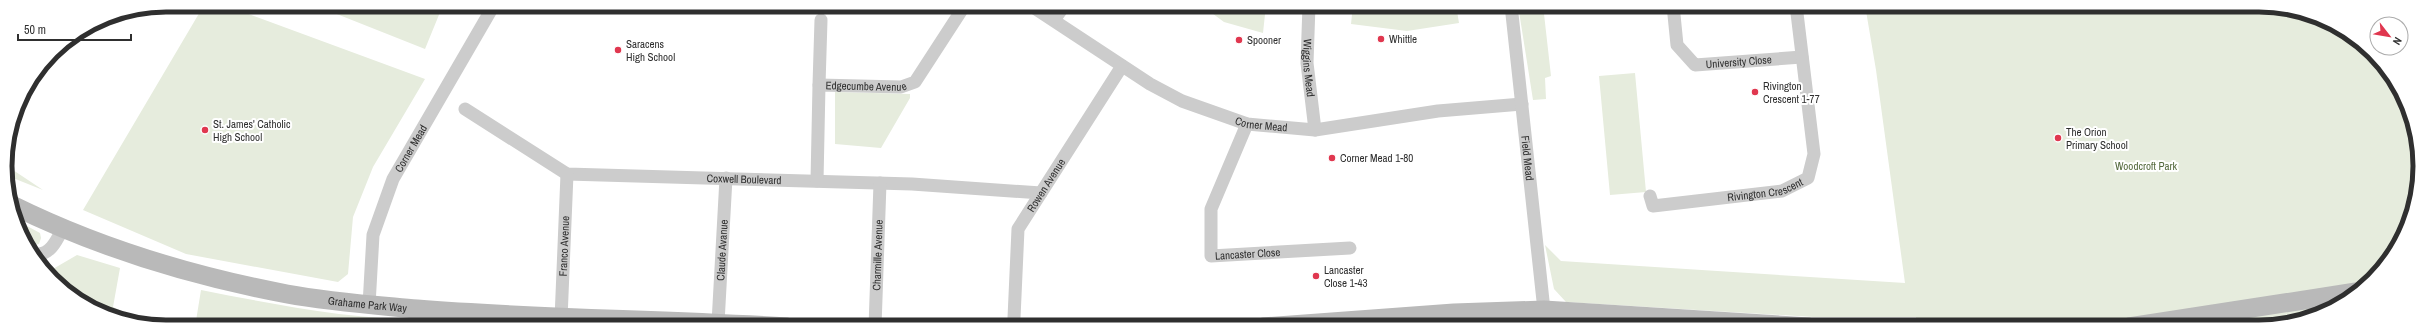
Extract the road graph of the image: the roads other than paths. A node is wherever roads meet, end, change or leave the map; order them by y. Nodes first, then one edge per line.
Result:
1 (490, 12) edge
2 (960, 12) edge
3 (1041, 12) edge
4 (1060, 12) edge
5 (1308, 12) edge
6 (1512, 12) edge
7 (1674, 12) edge
8 (1797, 12) edge
9 (821, 20) dead end
10 (1054, 20) junction
11 (1802, 57) junction
12 (1122, 66) junction
13 (819, 85) junction
14 (1522, 104) junction
15 (465, 109) dead end
16 (1247, 124) junction
17 (1315, 130) junction
18 (566, 174) junction
19 (726, 178) junction
20 (817, 181) junction
21 (880, 183) junction
22 (1042, 193) junction
23 (1650, 196) dead end
24 (17, 207) edge
25 (63, 228) junction
26 (1350, 248) dead end
27 (40, 255) edge
28 (2346, 294) edge
29 (369, 305) junction
30 (1544, 310) junction
31 (1014, 318) dead end
32 (561, 319) junction
33 (600, 320) edge
34 (718, 320) edge
35 (875, 320) edge
36 (1358, 320) edge
37 (1700, 320) edge
38 (2174, 320) edge

1 - 29 street, Corner Mead
2 - 13 street, Edgecumbe Avenue
3 - 10 street, Corner Mead
4 - 10 street
5 - 17 street, Wiggins Mead
6 - 14 street, Field Mead
7 - 11 street, University Close
8 - 11 street, Rivington Crescent
9 - 13 street
10 - 12 street, Corner Mead
11 - 23 street, Rivington Crescent
12 - 16 street, Corner Mead
12 - 22 street, Rowen Avenue
13 - 20 street, Edgecumbe Avenue
14 - 17 street, Corner Mead
14 - 30 street, Field Mead
15 - 18 street
16 - 17 street, Corner Mead
16 - 26 street, Lancaster Close
18 - 19 street, Coxwell Boulevard
18 - 32 street, Franco Avenue
19 - 20 street, Coxwell Boulevard
19 - 34 street, Claude Avanue
20 - 21 street, Coxwell Boulevard
21 - 22 street, Coxwell Boulevard
21 - 35 street, Charmille Avenue
22 - 31 street, Rowen Avenue
24 - 25 street, Grahame Park Way
25 - 27 street
25 - 29 street, Grahame Park Way
28 - 38 street
29 - 32 street, Grahame Park Way
30 - 36 street
30 - 37 street
32 - 33 street, Grahame Park Way

